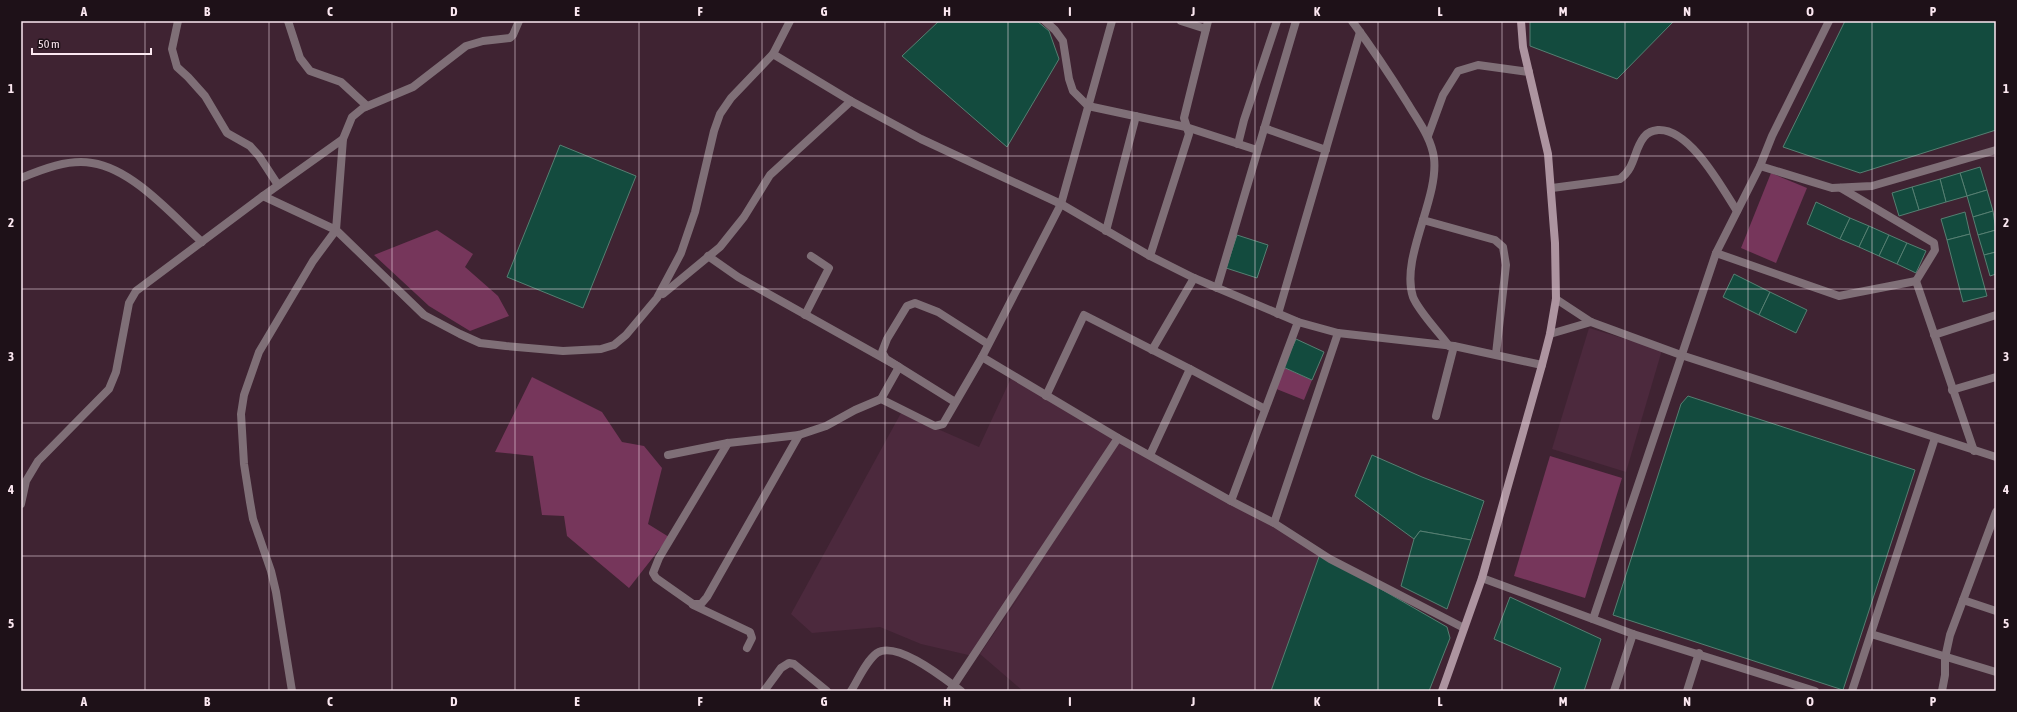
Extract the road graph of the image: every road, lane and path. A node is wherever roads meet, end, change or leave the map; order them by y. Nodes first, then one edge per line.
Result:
1 (178, 21) edge
2 (288, 21) edge
3 (519, 21) edge
4 (790, 21) edge
5 (1045, 21) edge
6 (1112, 21) edge
7 (1181, 21) edge
8 (1277, 21) edge
9 (1296, 21) edge
10 (1352, 21) edge
11 (1522, 21) edge
12 (1830, 21) edge
13 (1207, 25) edge
14 (1360, 32) junction
15 (773, 54) junction
16 (1529, 72) junction
17 (851, 101) junction
18 (367, 106) junction
19 (1088, 106) junction
20 (1136, 116) junction
21 (1186, 127) junction
22 (1264, 128) junction
23 (1428, 136) junction
24 (342, 139) junction
25 (1238, 144) junction
26 (1257, 150) junction
27 (1326, 150) junction
28 (1996, 150) edge
29 (1760, 166) junction
30 (21, 178) edge
31 (278, 185) junction
32 (1552, 188) junction
33 (1840, 188) junction
34 (263, 196) junction
35 (1061, 204) junction
36 (1737, 211) junction
37 (1423, 220) junction
38 (336, 230) junction
39 (1106, 231) junction
40 (202, 242) junction
41 (1716, 253) junction
42 (708, 256) junction
43 (811, 256) dead end
44 (1150, 256) junction
45 (1194, 278) junction
46 (1916, 281) junction
47 (1217, 288) junction
48 (657, 298) junction
49 (1556, 299) junction
50 (1278, 314) junction
51 (805, 315) junction
52 (1996, 315) edge
53 (1298, 322) junction
54 (1590, 322) junction
55 (1338, 333) junction
56 (1550, 334) junction
57 (1934, 334) junction
58 (988, 344) junction
59 (1452, 346) junction
60 (1152, 350) junction
61 (1496, 354) junction
62 (1681, 355) junction
63 (982, 357) junction
64 (1542, 365) junction
65 (899, 367) junction
66 (1190, 370) junction
67 (1996, 377) edge
68 (1952, 390) junction
69 (1046, 396) junction
70 (881, 399) junction
71 (955, 402) junction
72 (1265, 409) junction
73 (1436, 416) dead end
74 (799, 435) junction
75 (1118, 438) junction
76 (1936, 438) junction
77 (728, 443) junction
78 (1974, 451) junction
79 (668, 455) dead end
80 (1150, 455) junction
81 (1996, 457) edge
82 (1231, 501) junction
83 (21, 504) edge
84 (1996, 512) edge
85 (1274, 523) junction
86 (1482, 578) junction
87 (1963, 600) junction
88 (693, 604) junction
89 (1996, 611) edge
90 (1593, 619) junction
91 (1464, 628) junction
92 (1633, 634) junction
93 (1871, 634) junction
94 (747, 648) dead end
95 (1699, 654) junction
96 (1945, 658) junction
97 (1996, 672) edge
98 (952, 688) edge
99 (292, 691) edge
100 (764, 691) edge
101 (827, 691) edge
102 (851, 691) edge
103 (961, 691) edge
104 (1442, 691) edge
105 (1614, 691) edge
106 (1687, 691) edge
107 (1815, 691) edge
108 (1852, 691) edge
109 (1942, 691) edge

1 - 31 street
2 - 18 street
3 - 18 street
4 - 15 street
5 - 19 street
6 - 19 street
7 - 13 street
8 - 25 street
9 - 22 street
10 - 14 street
11 - 16 main road
12 - 29 street
13 - 21 street
14 - 23 street
14 - 27 street
15 - 17 street
15 - 48 street
16 - 23 street
16 - 32 main road
17 - 35 street
17 - 42 street
18 - 24 street
19 - 20 street
19 - 35 street
20 - 21 street
20 - 39 street
21 - 25 street
21 - 44 street
22 - 26 street
22 - 27 street
23 - 37 street
24 - 31 street
24 - 38 street
25 - 26 street
26 - 47 street
27 - 50 street
28 - 33 street
29 - 33 street
29 - 36 street
30 - 40 street
31 - 34 street
32 - 36 street
32 - 49 main road
33 - 46 street
34 - 38 street
34 - 40 street
35 - 39 street
35 - 58 street
36 - 41 street
37 - 59 street
37 - 61 street
38 - 48 street
38 - 99 street
39 - 44 street
40 - 83 street
41 - 46 street
41 - 62 street
42 - 48 street
42 - 51 street
43 - 51 street
44 - 45 street
45 - 47 street
45 - 60 street
46 - 57 street
47 - 50 street
49 - 54 street
49 - 56 main road
50 - 53 street
51 - 65 street
52 - 57 street
53 - 55 street
53 - 72 street
54 - 56 street
54 - 62 street
55 - 59 street
55 - 85 street
56 - 64 main road
57 - 68 street
58 - 63 street
58 - 65 street
59 - 61 street
59 - 73 street
60 - 66 street
60 - 69 street
61 - 64 street
62 - 76 street
62 - 90 street
63 - 69 street
63 - 71 street
64 - 86 main road
65 - 70 street
65 - 71 street
66 - 72 street
66 - 80 street
67 - 68 street
68 - 78 street
69 - 75 street
70 - 71 street
70 - 74 street
72 - 82 street
74 - 77 street
74 - 88 street
75 - 80 street
75 - 98 street
76 - 78 street
76 - 93 street
77 - 79 street
77 - 88 street
78 - 81 street
80 - 82 street
82 - 85 street
84 - 87 street
85 - 91 street
86 - 90 street
86 - 91 main road
87 - 89 street
87 - 96 street
88 - 94 street
90 - 92 street
91 - 104 main road
92 - 95 street
92 - 105 street
93 - 96 street
93 - 108 street
95 - 106 street
95 - 107 street
96 - 97 street
96 - 109 street
98 - 102 street
98 - 103 street
100 - 101 street

